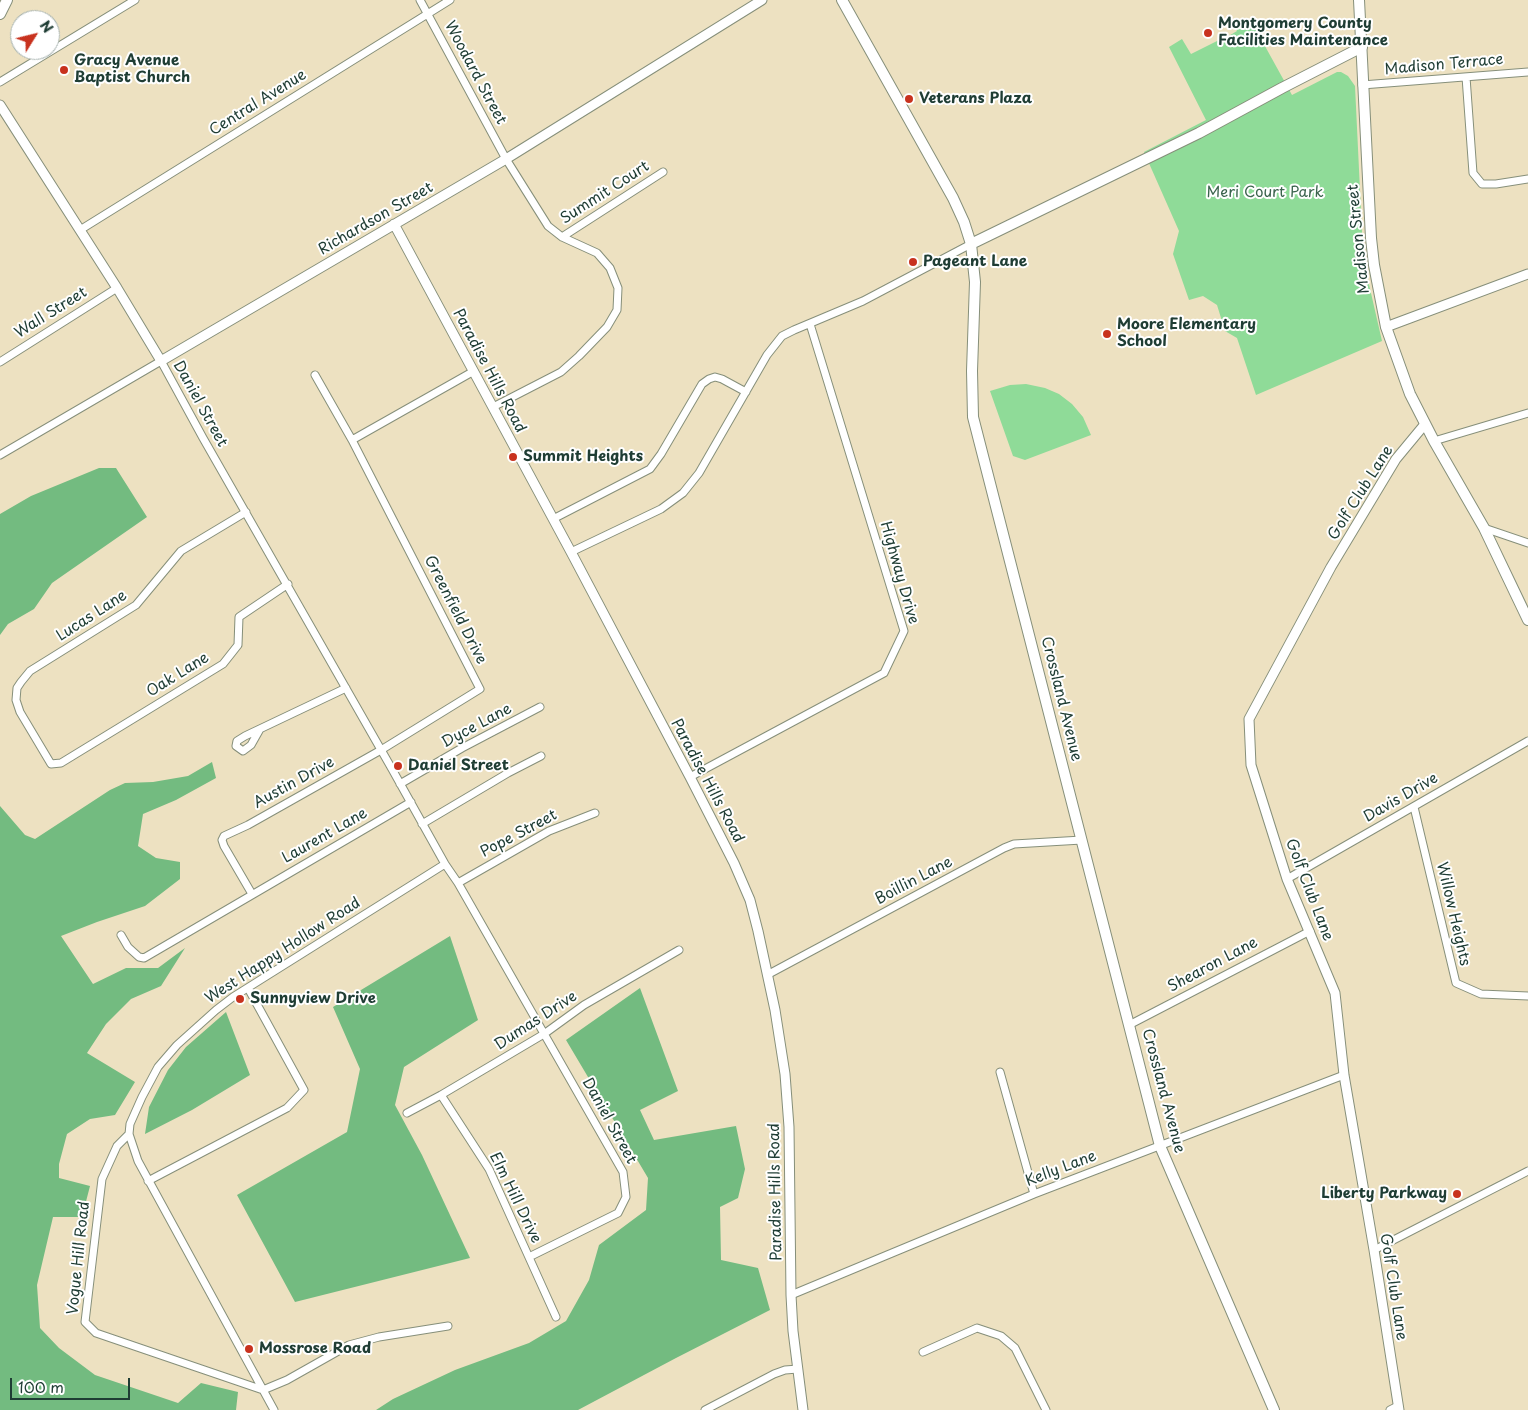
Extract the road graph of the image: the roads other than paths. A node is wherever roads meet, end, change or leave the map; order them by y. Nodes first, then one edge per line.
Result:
1 (7, 0) edge
2 (135, 0) edge
3 (420, 0) edge
4 (450, 0) edge
5 (762, 0) edge
6 (842, 0) edge
7 (1359, 0) edge
8 (0, 14) edge
9 (427, 14) junction
10 (1362, 48) junction
11 (1528, 72) edge
12 (1466, 77) junction
13 (0, 82) edge
14 (1362, 85) junction
15 (0, 105) edge
16 (506, 159) junction
17 (663, 172) dead end
18 (1528, 179) edge
19 (394, 224) junction
20 (80, 230) junction
21 (562, 237) junction
22 (971, 244) junction
23 (1528, 274) edge
24 (117, 288) junction
25 (810, 324) junction
26 (1386, 327) junction
27 (161, 361) junction
28 (0, 362) edge
29 (474, 372) junction
30 (314, 376) dead end
31 (746, 392) junction
32 (493, 407) junction
33 (1528, 413) edge
34 (1424, 424) junction
35 (352, 440) junction
36 (1434, 441) junction
37 (0, 456) edge
38 (246, 512) junction
39 (553, 519) junction
40 (1484, 528) junction
41 (1528, 542) edge
42 (571, 552) junction
43 (288, 584) junction
44 (1528, 620) edge
45 (346, 688) junction
46 (540, 707) dead end
47 (260, 729) dead end
48 (1528, 741) edge
49 (381, 750) junction
50 (541, 756) dead end
51 (51, 764) joint
52 (690, 777) junction
53 (400, 784) junction
54 (411, 802) junction
55 (1414, 807) junction
56 (596, 813) dead end
57 (422, 824) junction
58 (1082, 840) junction
59 (445, 864) junction
60 (1287, 879) junction
61 (458, 884) junction
62 (252, 894) junction
63 (1310, 930) junction
64 (122, 935) dead end
65 (679, 950) dead end
66 (767, 975) junction
67 (248, 988) junction
68 (1528, 996) edge
69 (1130, 1025) junction
70 (544, 1034) junction
71 (1000, 1072) dead end
72 (1344, 1075) junction
73 (441, 1096) junction
74 (407, 1113) dead end
75 (129, 1134) junction
76 (1160, 1146) junction
77 (1528, 1171) edge
78 (148, 1181) junction
79 (1034, 1194) junction
80 (1374, 1250) junction
81 (529, 1256) junction
82 (792, 1295) junction
83 (556, 1317) dead end
84 (448, 1326) dead end
85 (923, 1352) dead end
86 (798, 1369) junction
87 (263, 1390) junction
88 (1395, 1409) edge
89 (274, 1410) edge
90 (705, 1410) edge
91 (803, 1410) edge
92 (1046, 1410) edge
93 (1274, 1410) edge

1 - 8 main road
2 - 13 street
3 - 9 street, Woodard Street
4 - 9 street, Central Avenue
5 - 16 street, Richardson Street
6 - 22 main road, Crossland Avenue
7 - 10 main road, Madison Street
9 - 16 street, Woodard Street
9 - 20 street, Central Avenue
10 - 14 main road, Madison Street
10 - 22 main road
11 - 12 street, Madison Terrace
12 - 14 street, Madison Terrace
12 - 18 street
14 - 26 main road, Madison Street
15 - 20 street, Daniel Street
16 - 19 street, Richardson Street
16 - 21 street
17 - 21 street, Summit Court
19 - 27 street, Richardson Street
19 - 29 street, Paradise Hills Road
20 - 24 street, Daniel Street
21 - 32 street
22 - 25 street
22 - 58 main road, Crossland Avenue
23 - 26 street
24 - 27 street, Daniel Street
24 - 28 street, Wall Street
25 - 31 street
25 - 52 street, Highway Drive
26 - 34 main road, Madison Street
27 - 37 street, Richardson Street
27 - 38 street, Daniel Street
29 - 32 street, Paradise Hills Road
29 - 35 street
30 - 35 street, Greenfield Drive
31 - 39 street
31 - 42 street
32 - 39 street, Paradise Hills Road
33 - 36 street
34 - 36 main road, Madison Street
34 - 60 street, Golf Club Lane
35 - 49 street, Greenfield Drive
36 - 40 main road, Madison Street
38 - 43 street, Daniel Street
38 - 51 street, Lucas Lane
39 - 42 street, Paradise Hills Road
40 - 41 street
40 - 44 main road, Madison Street
42 - 52 street, Paradise Hills Road
43 - 45 street, Daniel Street
43 - 51 street, Oak Lane
45 - 47 street
45 - 49 street, Daniel Street
46 - 53 street, Dyce Lane
48 - 55 street, Davis Drive
49 - 53 street, Daniel Street
49 - 62 street, Austin Drive
50 - 57 street
52 - 66 street, Paradise Hills Road
53 - 54 street, Daniel Street
54 - 57 street, Daniel Street
54 - 62 street, Laurent Lane
55 - 60 street, Davis Drive
55 - 68 street, Willow Heights
56 - 61 street, Pope Street
57 - 59 street, Daniel Street
58 - 66 street, Boillin Lane
58 - 69 main road, Crossland Avenue
59 - 61 street, Daniel Street
59 - 67 street, West Happy Hollow Road
60 - 63 street, Golf Club Lane
61 - 70 street, Daniel Street
62 - 64 street, Laurent Lane
63 - 69 street, Shearon Lane
63 - 72 street, Golf Club Lane
65 - 70 street, Dumas Drive
66 - 82 street, Paradise Hills Road
67 - 75 street, West Happy Hollow Road
67 - 78 street
69 - 76 main road, Crossland Avenue
70 - 73 street, Dumas Drive
70 - 81 street, Daniel Street
71 - 79 street
72 - 76 street, Kelly Lane
72 - 80 street, Golf Club Lane
73 - 74 street, Dumas Drive
73 - 81 street, Elm Hill Drive
75 - 78 street
75 - 87 street, Vogue Hill Road
76 - 79 street, Kelly Lane
76 - 93 main road, Crossland Avenue
77 - 80 street
78 - 87 street
79 - 82 street, Kelly Lane
80 - 88 street, Golf Club Lane
81 - 83 street, Elm Hill Drive
82 - 86 street, Paradise Hills Road
84 - 87 street
85 - 92 street
86 - 90 street
86 - 91 street, Paradise Hills Road
87 - 89 street

